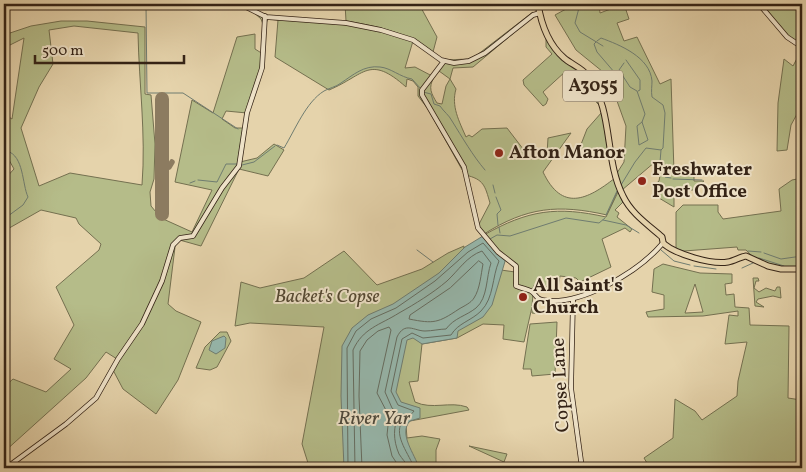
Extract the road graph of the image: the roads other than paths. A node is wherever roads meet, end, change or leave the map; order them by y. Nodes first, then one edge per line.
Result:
1 (240, 4) edge
2 (538, 4) edge
3 (759, 4) edge
4 (540, 12) junction
5 (265, 16) junction
6 (802, 47) edge
7 (444, 61) junction
8 (663, 243) junction
9 (802, 269) edge
10 (573, 300) junction
11 (6, 468) edge
12 (582, 468) edge

1 - 5 street
2 - 4 main road, A3055
3 - 6 street
4 - 7 street
4 - 8 main road, A3055
5 - 7 street
5 - 11 street
7 - 10 street
8 - 9 main road, A3055
8 - 10 street
10 - 12 street, Copse Lane

